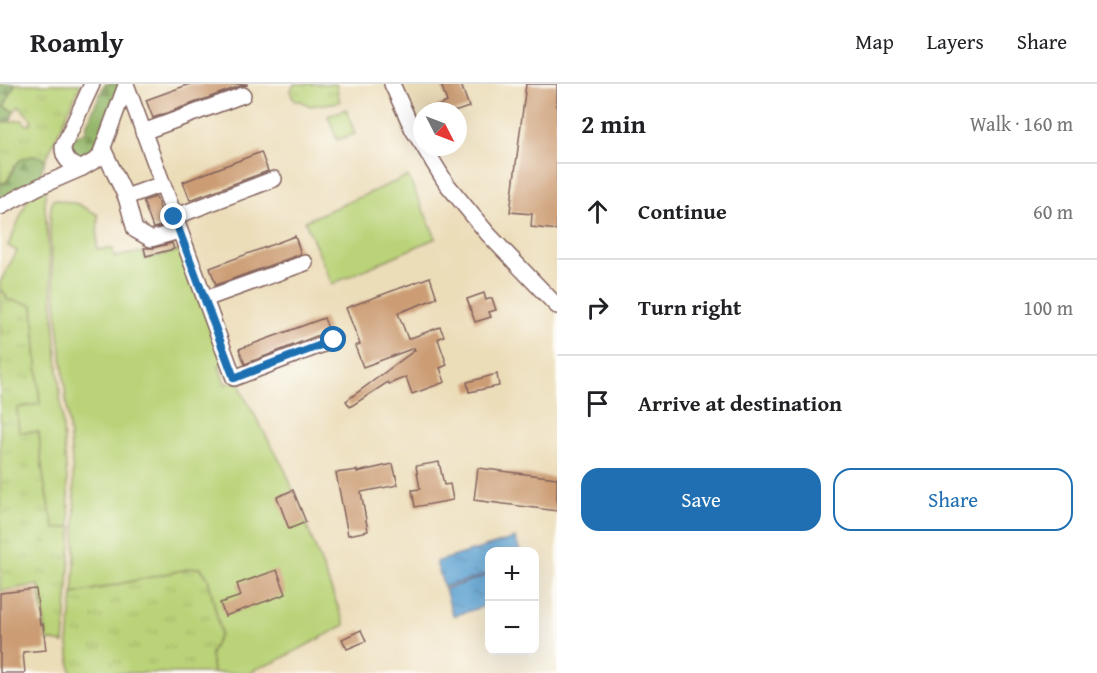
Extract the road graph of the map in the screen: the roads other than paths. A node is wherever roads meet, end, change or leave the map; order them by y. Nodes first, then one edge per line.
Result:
1 (92, 84) edge
2 (392, 84) edge
3 (126, 85) edge
4 (243, 95) dead end
5 (413, 126) edge
6 (143, 132) junction
7 (63, 147) junction
8 (103, 149) junction
9 (429, 156) edge
10 (82, 168) junction
11 (274, 179) dead end
12 (162, 184) junction
13 (38, 187) junction
14 (126, 197) junction
15 (0, 207) edge
16 (177, 224) junction
17 (305, 263) dead end
18 (205, 299) junction
19 (557, 306) edge
20 (334, 340) dead end

1 - 7 street
2 - 5 street
3 - 6 street
3 - 8 street
4 - 6 street
6 - 12 street
7 - 10 street
7 - 13 street
8 - 10 street
8 - 14 street
9 - 19 street
10 - 13 street
11 - 16 street
12 - 14 street
12 - 16 street
13 - 15 street
14 - 16 street
16 - 18 street
17 - 18 street
18 - 20 street

